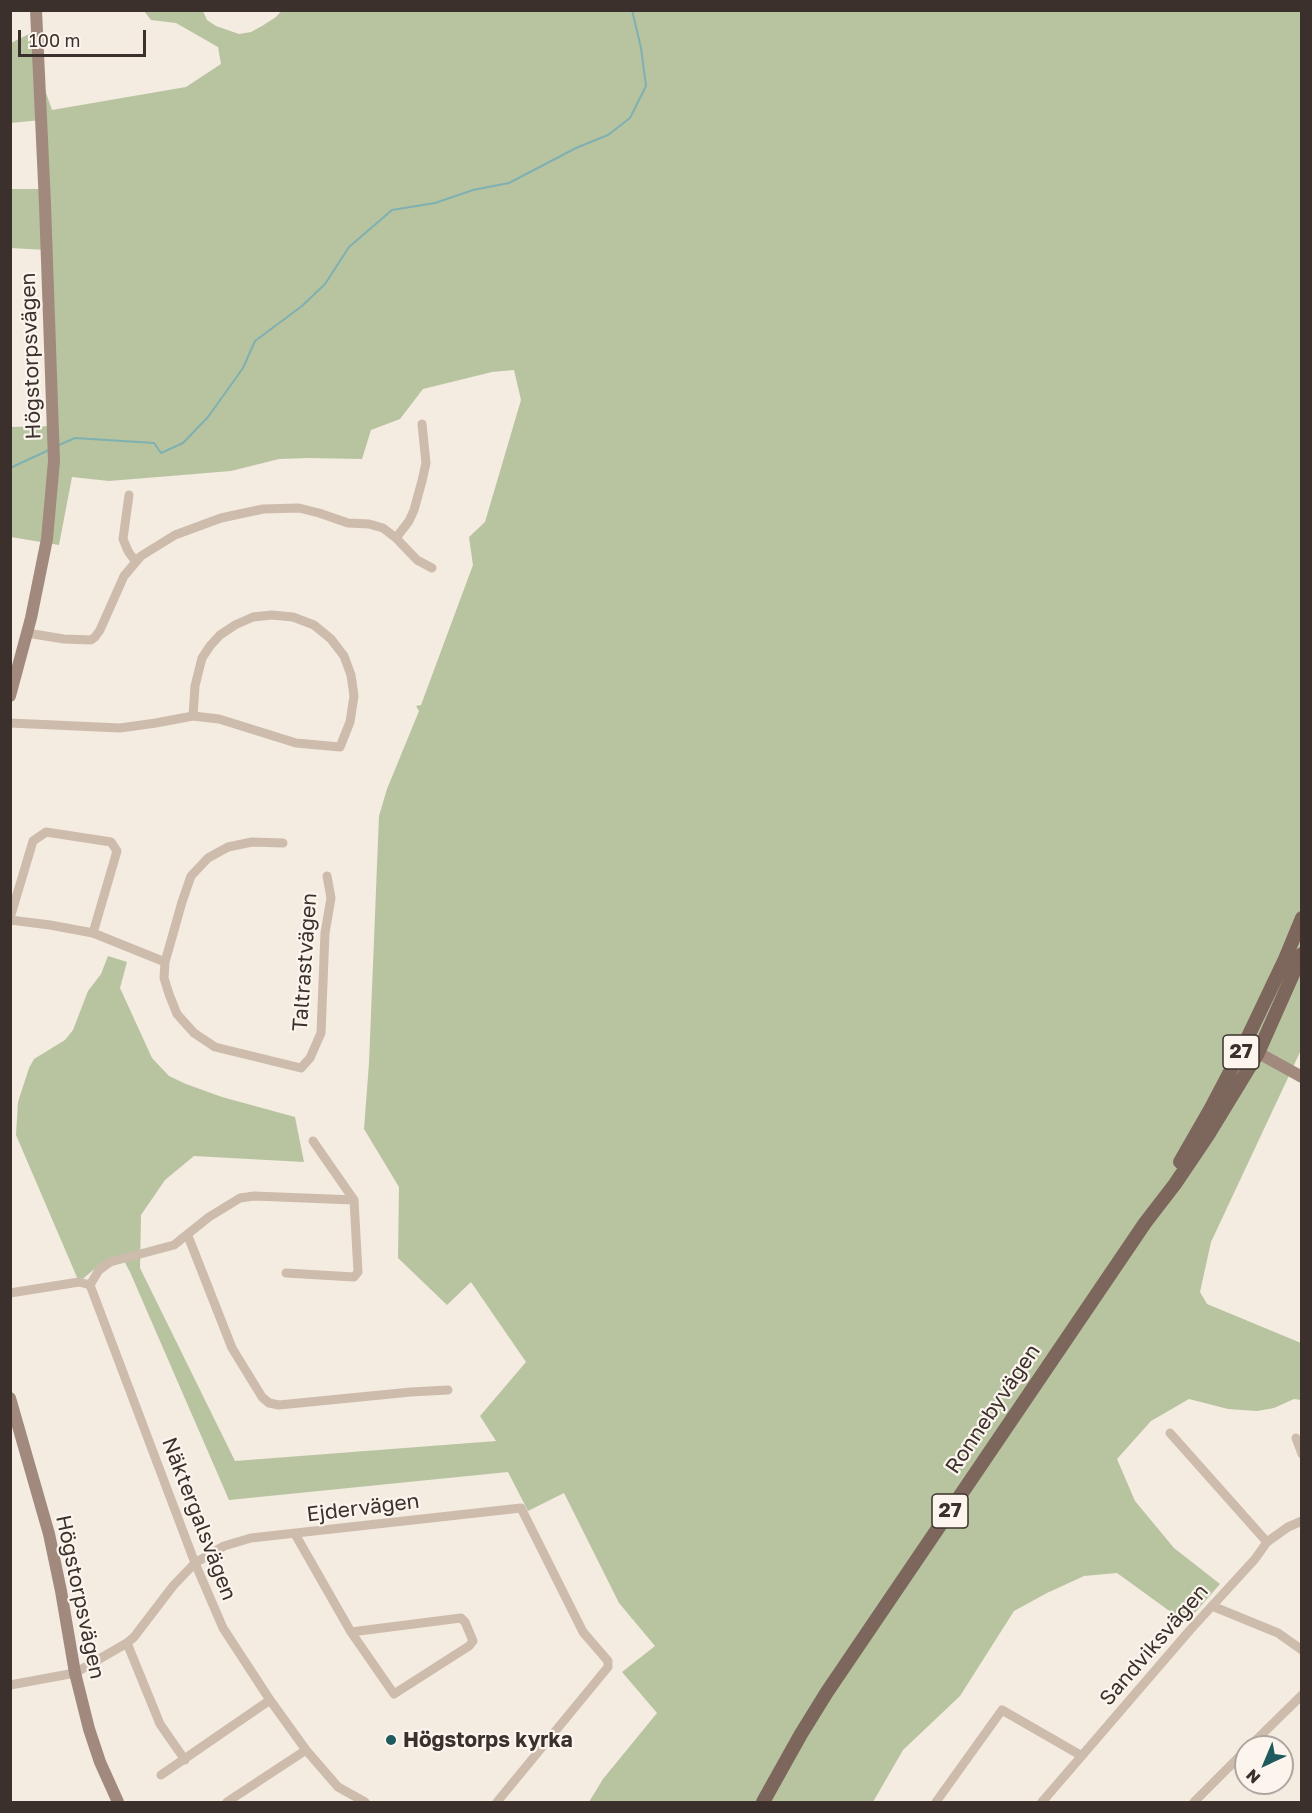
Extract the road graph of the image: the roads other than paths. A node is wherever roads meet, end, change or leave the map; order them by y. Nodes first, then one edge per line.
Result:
1 (36, 10) edge
2 (422, 424) dead end
3 (129, 495) dead end
4 (396, 538) junction
5 (135, 561) junction
6 (432, 567) dead end
7 (27, 633) junction
8 (10, 696) edge
9 (193, 716) junction
10 (10, 723) edge
11 (283, 843) dead end
12 (327, 876) dead end
13 (1302, 918) edge
14 (10, 919) edge
15 (93, 933) junction
16 (1302, 954) edge
17 (165, 962) junction
18 (1244, 1045) junction
19 (1258, 1053) junction
20 (1302, 1077) edge
21 (313, 1141) dead end
22 (354, 1200) junction
23 (1144, 1223) junction
24 (188, 1236) junction
25 (286, 1273) dead end
26 (90, 1285) junction
27 (10, 1293) edge
28 (448, 1390) dead end
29 (10, 1398) edge
30 (1170, 1433) dead end
31 (1296, 1438) dead end
32 (1302, 1454) edge
33 (1302, 1521) edge
34 (296, 1534) junction
35 (1267, 1542) junction
36 (195, 1563) junction
37 (1212, 1606) junction
38 (351, 1632) junction
39 (127, 1642) junction
40 (1302, 1650) edge
41 (75, 1673) junction
42 (10, 1685) edge
43 (1302, 1695) edge
44 (270, 1700) junction
45 (1262, 1735) edge
46 (306, 1750) junction
47 (1082, 1756) junction
48 (185, 1760) junction
49 (1234, 1763) edge
50 (161, 1776) dead end
51 (118, 1803) edge
52 (227, 1803) edge
53 (365, 1803) edge
54 (497, 1803) edge
55 (763, 1803) edge
56 (936, 1803) edge
57 (1042, 1803) edge
58 (1194, 1803) edge

1 - 7 street, Högstorpsvägen
2 - 4 street
3 - 5 street
4 - 5 street
4 - 6 street
5 - 7 street
7 - 8 street, Högstorpsvägen
9 - 9 street
9 - 10 street
11 - 17 street
12 - 17 street, Taltrastvägen
13 - 18 main road, Ronnebyvägen / 27
14 - 15 street
14 - 15 street
15 - 17 street
16 - 19 main road, Ronnebyvägen / 27
18 - 19 street
18 - 23 main road, Ronnebyvägen / 27
19 - 20 street
19 - 23 main road, Ronnebyvägen / 27
21 - 22 street
22 - 24 street
22 - 25 street
23 - 55 main road, Ronnebyvägen / 27
24 - 26 street
24 - 28 street
26 - 27 street
26 - 36 street, Näktergalsvägen
29 - 41 street, Högstorpsvägen
30 - 35 street
31 - 32 street
33 - 35 street, Sandviksvägen
34 - 36 street, Ejdervägen
34 - 38 street
34 - 54 street, Ejdervägen
35 - 37 street, Sandviksvägen
36 - 39 street, Ejdervägen
36 - 44 street, Näktergalsvägen
37 - 40 street
37 - 47 street, Sandviksvägen
38 - 38 street
39 - 41 street, Ejdervägen
39 - 48 street
41 - 42 street
41 - 51 street, Högstorpsvägen
43 - 45 street
44 - 46 street, Näktergalsvägen
44 - 48 street
46 - 52 street
46 - 53 street, Näktergalsvägen
47 - 56 street
47 - 57 street, Sandviksvägen
48 - 50 street
49 - 58 street

